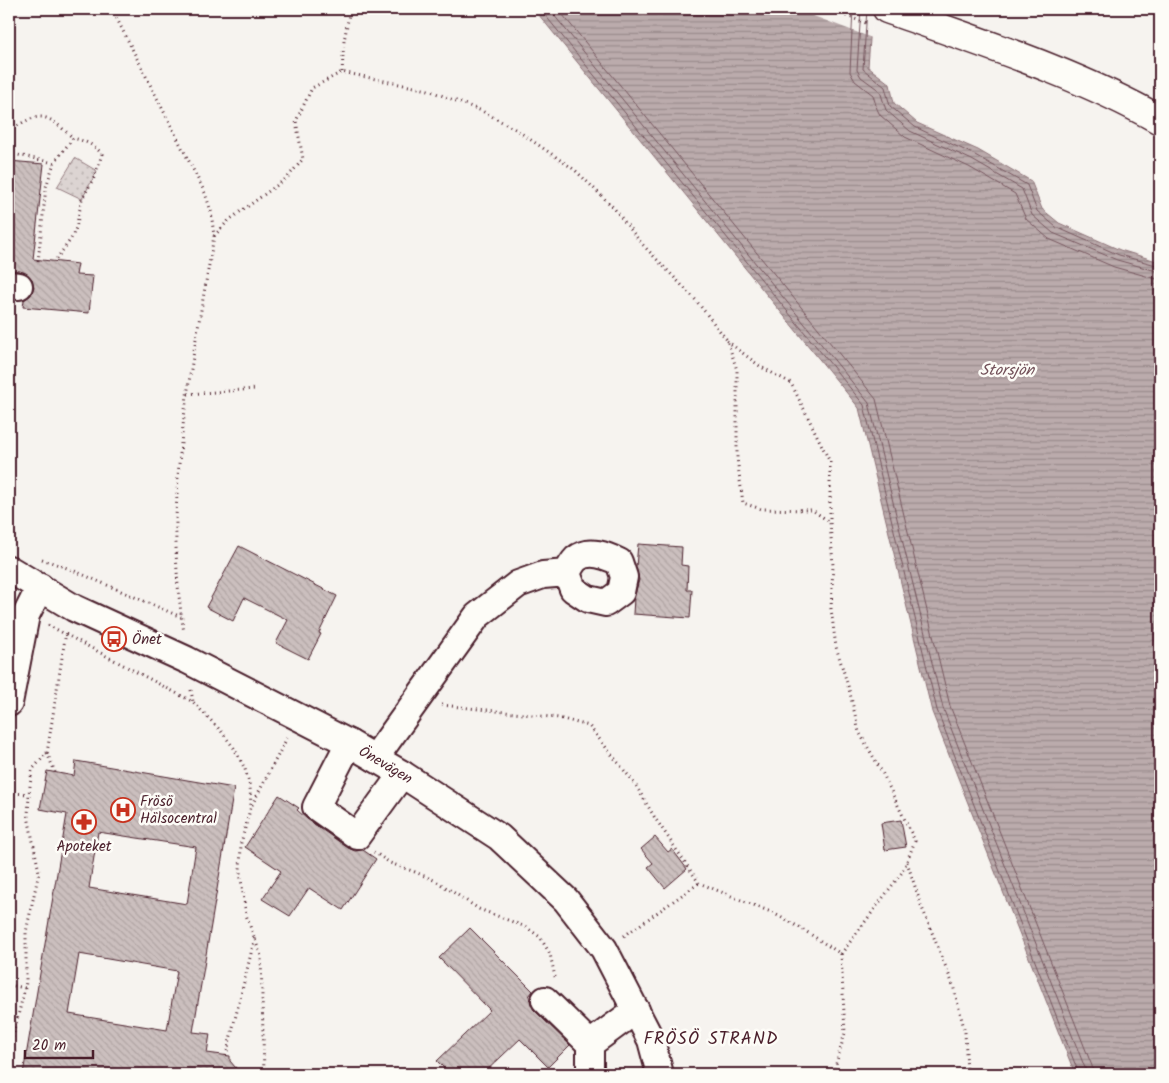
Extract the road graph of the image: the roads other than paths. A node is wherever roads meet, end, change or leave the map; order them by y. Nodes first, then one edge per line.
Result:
1 (887, 9) edge
2 (1160, 120) edge
3 (9, 569) edge
4 (567, 573) dead end
5 (40, 587) junction
6 (9, 703) edge
7 (349, 743) junction
8 (375, 758) junction
9 (402, 774) junction
10 (553, 1008) road end
11 (636, 1010) junction
12 (590, 1044) junction
13 (590, 1074) edge
14 (660, 1074) edge

1 - 2 main road
3 - 5 street, Önevägen
4 - 8 street
5 - 6 street
5 - 7 street, Önevägen
7 - 8 street, Önevägen
7 - 9 street
8 - 9 street, Önevägen
9 - 11 street, Önevägen
10 - 12 street
11 - 12 street
11 - 14 street, Önevägen
12 - 13 street

